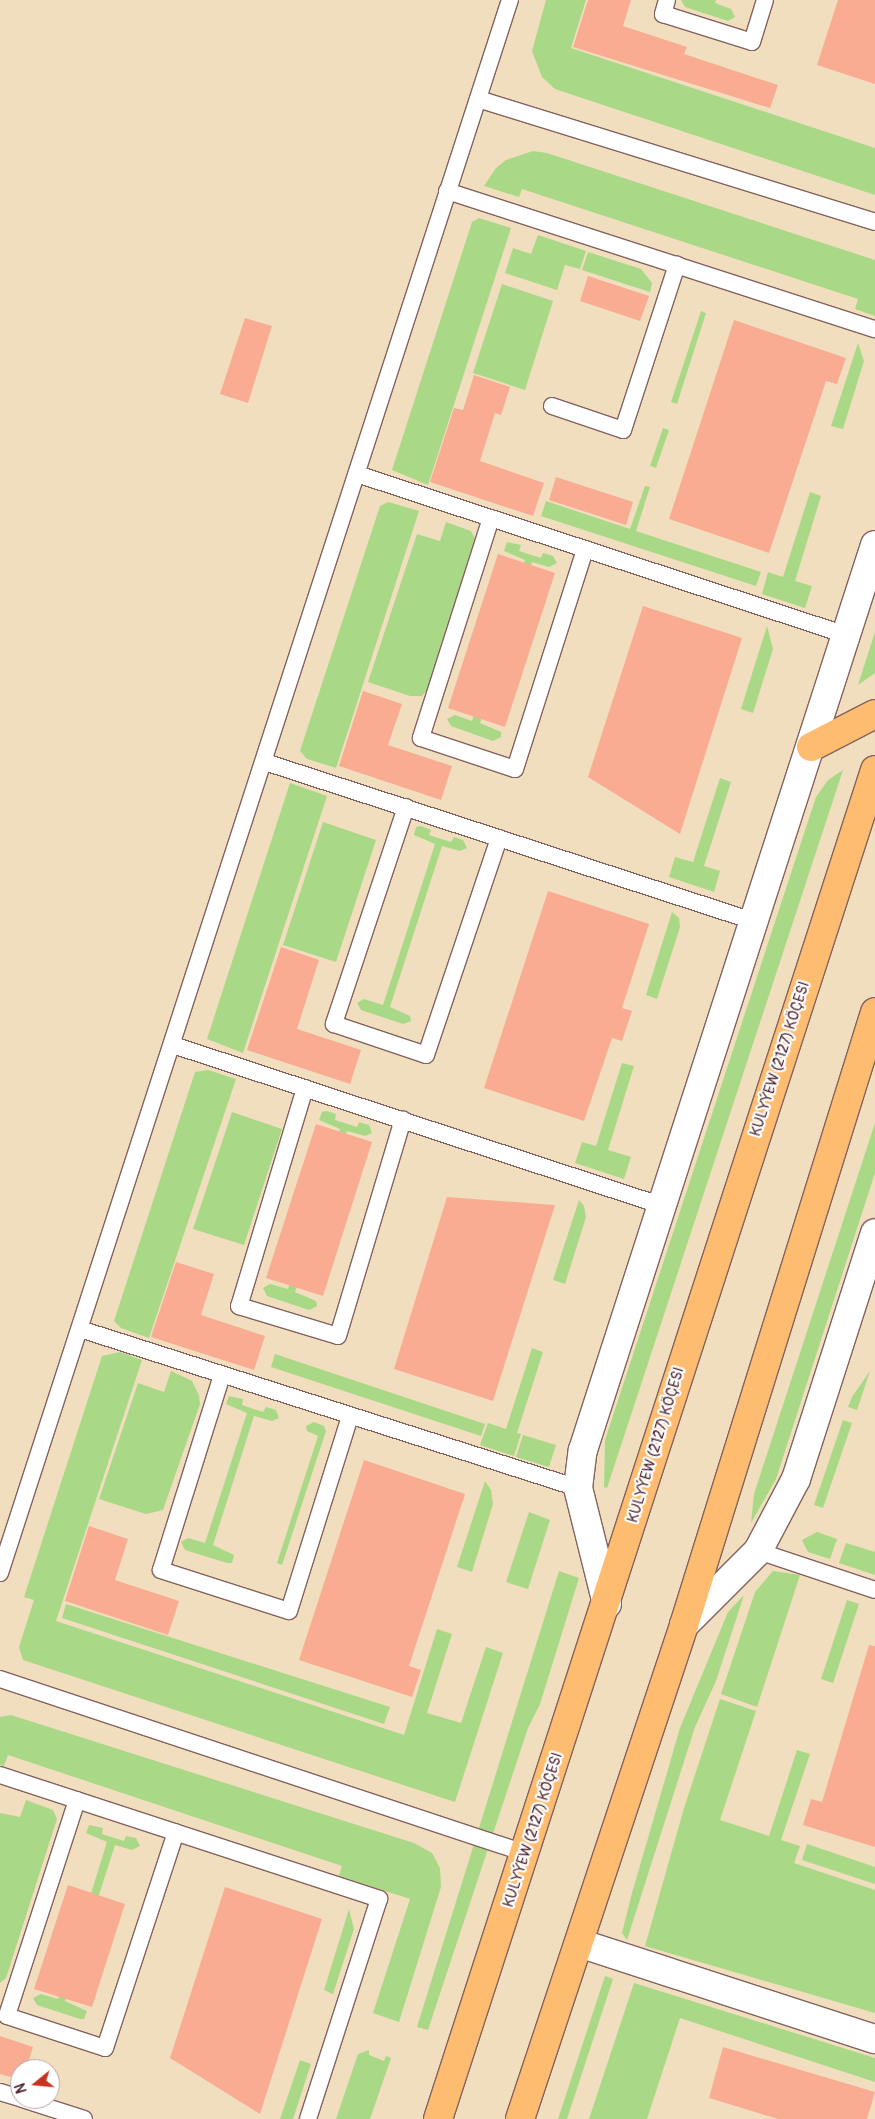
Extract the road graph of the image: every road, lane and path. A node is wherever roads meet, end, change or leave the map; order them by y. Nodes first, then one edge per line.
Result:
1 (510, 0) edge
2 (667, 0) edge
3 (765, 0) edge
4 (478, 99) junction
5 (447, 191) junction
6 (875, 222) edge
7 (677, 265) junction
8 (875, 329) edge
9 (552, 406) dead end
10 (357, 474) junction
11 (491, 518) junction
12 (875, 545) edge
13 (585, 549) junction
14 (846, 635) junction
15 (875, 714) edge
16 (811, 747) junction
17 (265, 762) junction
18 (875, 770) edge
19 (406, 807) junction
20 (498, 838) junction
21 (753, 920) junction
22 (875, 1012) edge
23 (173, 1045) junction
24 (305, 1088) junction
25 (403, 1120) junction
26 (663, 1206) junction
27 (875, 1233) edge
28 (80, 1329) junction
29 (222, 1375) junction
30 (350, 1416) junction
31 (578, 1488) junction
32 (758, 1551) junction
33 (0, 1573) edge
34 (875, 1590) edge
35 (607, 1604) junction
36 (684, 1625) junction
37 (0, 1679) edge
38 (0, 1775) edge
39 (77, 1800) junction
40 (176, 1832) junction
41 (525, 1853) junction
42 (579, 1943) junction
43 (875, 2038) edge
44 (52, 2109) edge
45 (84, 2119) edge
46 (308, 2119) edge
47 (438, 2119) edge
48 (520, 2119) edge

1 - 4 lane
2 - 3 lane
4 - 5 lane
4 - 6 lane
5 - 7 lane
5 - 10 lane
7 - 8 lane
7 - 9 lane
10 - 11 lane
10 - 17 lane
11 - 13 lane
11 - 13 lane
12 - 14 street
13 - 14 lane
14 - 16 street
15 - 16 highway
16 - 21 street
17 - 19 lane
17 - 23 lane
18 - 35 highway, KULYÝEW (2127) KÖÇESI
19 - 20 lane
19 - 20 lane
20 - 21 lane
21 - 26 street
22 - 36 highway
23 - 24 lane
23 - 28 lane
24 - 25 lane
24 - 25 lane
25 - 26 lane
26 - 31 street
27 - 32 street
28 - 29 lane
28 - 33 lane
29 - 30 lane
29 - 30 lane
30 - 31 lane
31 - 35 street
32 - 34 lane
32 - 36 street
35 - 41 highway, KULYÝEW (2127) KÖÇESI
36 - 42 highway
37 - 41 lane
38 - 39 lane
39 - 40 lane
39 - 40 lane
40 - 46 lane
41 - 47 highway, KULYÝEW (2127) KÖÇESI
42 - 43 street
42 - 48 highway
44 - 45 lane

